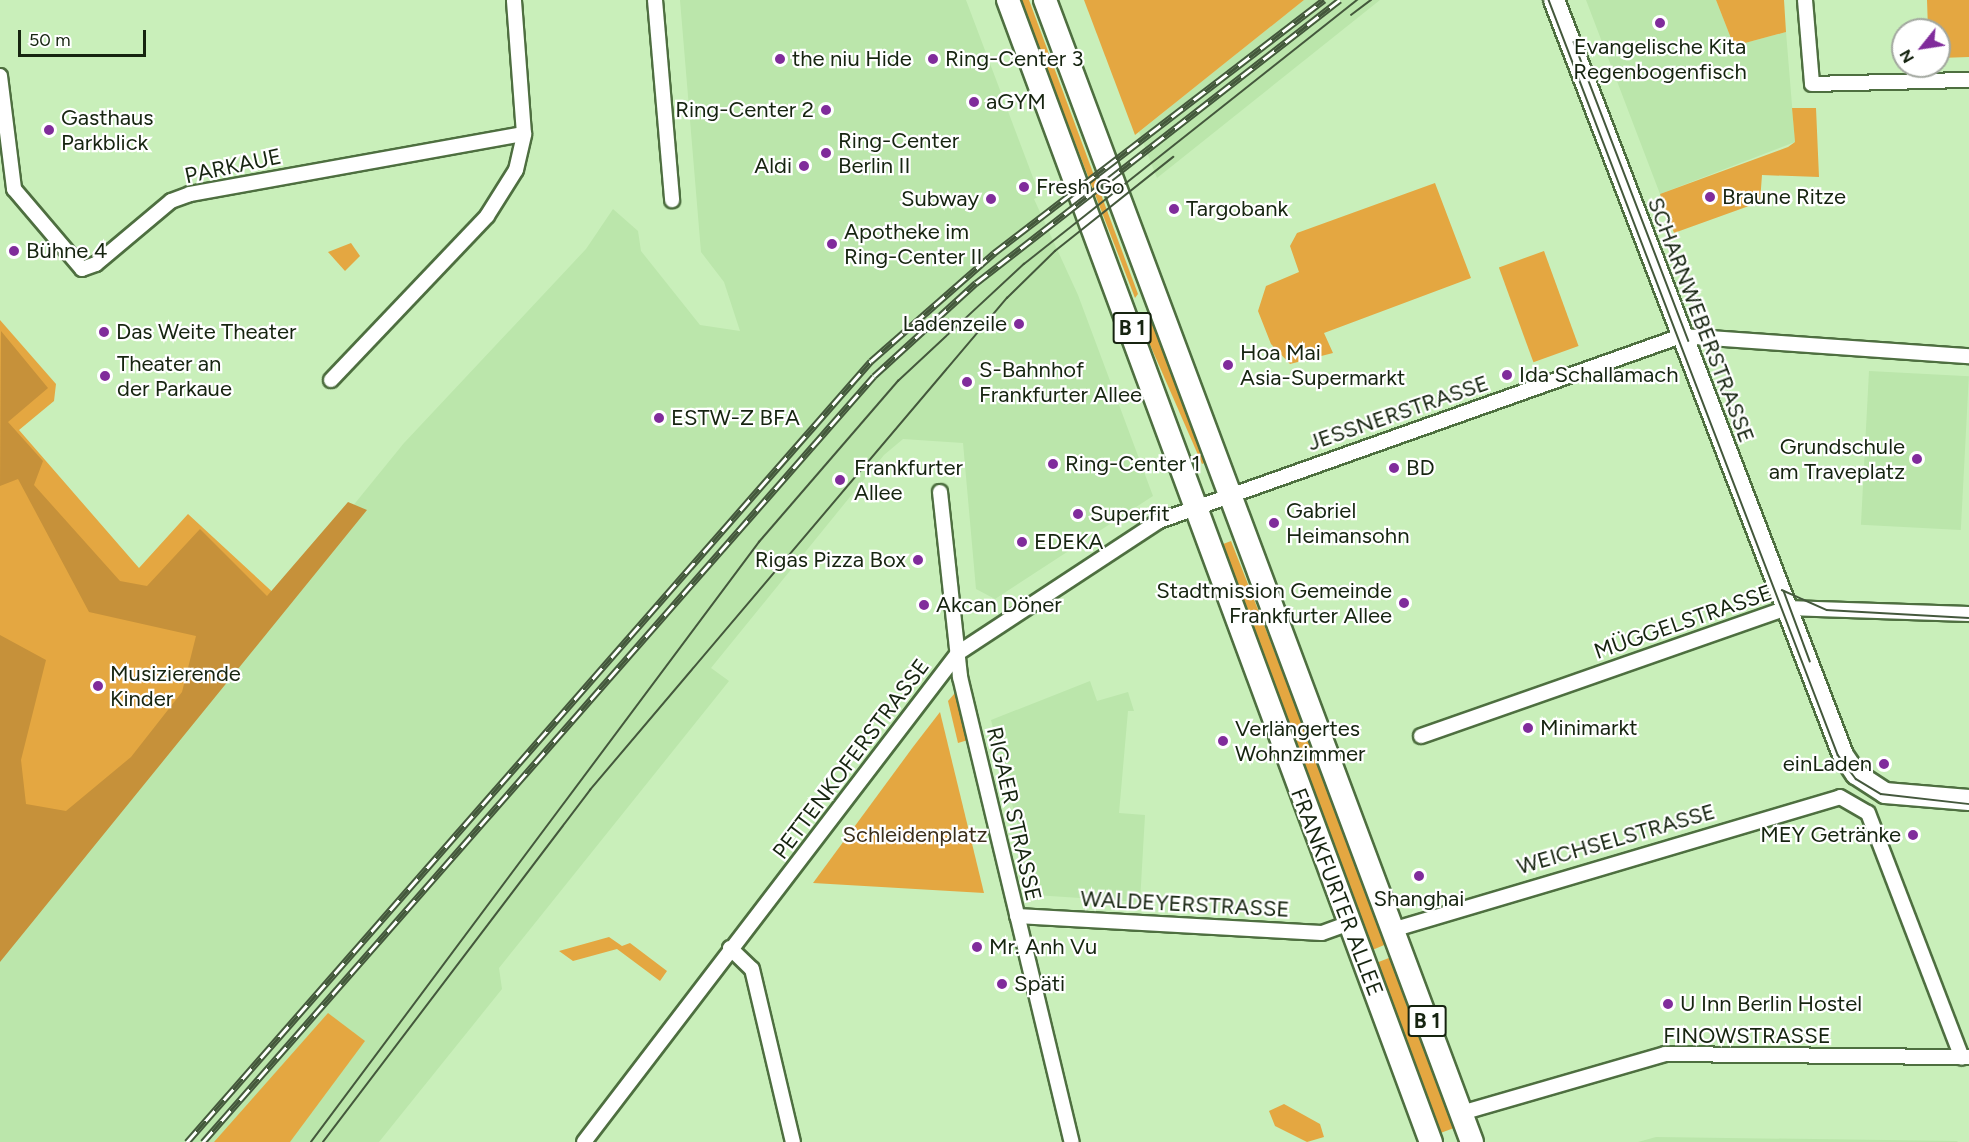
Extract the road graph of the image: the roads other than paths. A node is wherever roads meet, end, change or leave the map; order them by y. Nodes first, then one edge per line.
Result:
1 (514, 0) edge
2 (656, 0) edge
3 (1008, 0) edge
4 (1045, 0) edge
5 (1554, 0) edge
6 (1805, 0) edge
7 (0, 76) edge
8 (1969, 80) edge
9 (524, 134) junction
10 (3, 137) edge
11 (672, 200) dead end
12 (1681, 336) junction
13 (1969, 356) edge
14 (331, 380) dead end
15 (940, 492) dead end
16 (1231, 495) junction
17 (1195, 507) junction
18 (1786, 608) junction
19 (1969, 614) edge
20 (958, 653) junction
21 (1421, 736) dead end
22 (1969, 800) edge
23 (1017, 916) junction
24 (1349, 923) junction
25 (1392, 930) junction
26 (730, 948) junction
27 (1966, 1057) edge
28 (1461, 1113) junction
29 (584, 1142) edge
30 (793, 1142) edge
31 (1072, 1142) edge
32 (1431, 1142) edge
33 (1472, 1142) edge

1 - 9 street
2 - 11 street
3 - 17 main road, FRANKFURTER ALLEE / B 1
4 - 16 main road, FRANKFURTER ALLEE / B 1
5 - 12 street, SCHARNWEBERSTRASSE
6 - 8 street
7 - 10 street, PARKAUE
9 - 10 street, PARKAUE
9 - 14 street
12 - 13 street, JESSNERSTRASSE
12 - 16 street, JESSNERSTRASSE
12 - 18 street, SCHARNWEBERSTRASSE
15 - 20 street, RIGAER STRASSE
16 - 17 street, PETTENKOFERSTRASSE
16 - 25 main road, FRANKFURTER ALLEE / B 1
17 - 20 street, PETTENKOFERSTRASSE
17 - 24 main road, FRANKFURTER ALLEE / B 1
18 - 19 street, MÜGGELSTRASSE
18 - 21 street, MÜGGELSTRASSE
18 - 22 street, SCHARNWEBERSTRASSE
20 - 23 street, RIGAER STRASSE
20 - 26 street, PETTENKOFERSTRASSE
23 - 24 street, WALDEYERSTRASSE
23 - 31 street, RIGAER STRASSE
24 - 32 main road, FRANKFURTER ALLEE / B 1
25 - 27 street, WEICHSELSTRASSE
25 - 28 main road, FRANKFURTER ALLEE / B 1
26 - 29 street, PETTENKOFERSTRASSE
26 - 30 street
27 - 28 street, FINOWSTRASSE
28 - 33 main road, FRANKFURTER ALLEE / B 1

